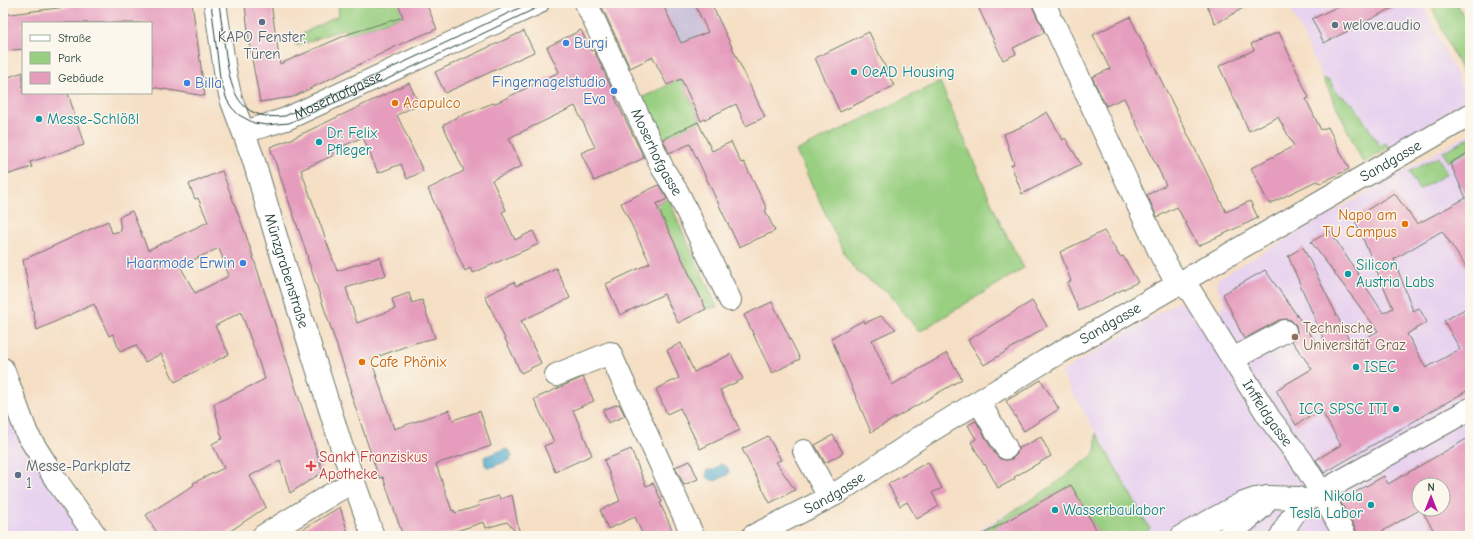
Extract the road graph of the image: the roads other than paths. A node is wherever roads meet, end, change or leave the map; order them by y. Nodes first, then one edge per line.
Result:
1 (215, 3) edge
2 (538, 3) edge
3 (586, 3) edge
4 (1049, 14) edge
5 (1470, 115) edge
6 (244, 132) junction
7 (1182, 283) junction
8 (730, 300) dead end
9 (1284, 331) dead end
10 (1233, 359) junction
11 (3, 369) edge
12 (556, 375) dead end
13 (979, 402) junction
14 (1470, 409) edge
15 (1006, 448) dead end
16 (804, 451) dead end
17 (354, 482) junction
18 (829, 497) junction
19 (1268, 497) junction
20 (1313, 497) junction
21 (96, 536) edge
22 (263, 536) edge
23 (373, 536) edge
24 (693, 536) edge
25 (753, 536) edge
26 (1182, 536) edge
27 (1228, 536) edge
28 (1281, 536) edge
29 (1345, 536) edge

1 - 6 street, Münzgrabenstraße
2 - 6 street, Moserhofgasse
3 - 8 street, Moserhofgasse
4 - 7 street, Inffeldgasse
5 - 7 street, Sandgasse
6 - 17 street, Münzgrabenstraße
7 - 10 street, Inffeldgasse
7 - 13 street, Sandgasse
9 - 10 street
10 - 20 street, Inffeldgasse
11 - 21 street
12 - 24 street
13 - 15 street
13 - 18 street, Sandgasse
14 - 20 street
16 - 18 street
17 - 22 street
17 - 23 street, Münzgrabenstraße
18 - 25 street, Sandgasse
19 - 20 street
19 - 26 street
19 - 27 street
20 - 28 street
20 - 29 street, Inffeldgasse

